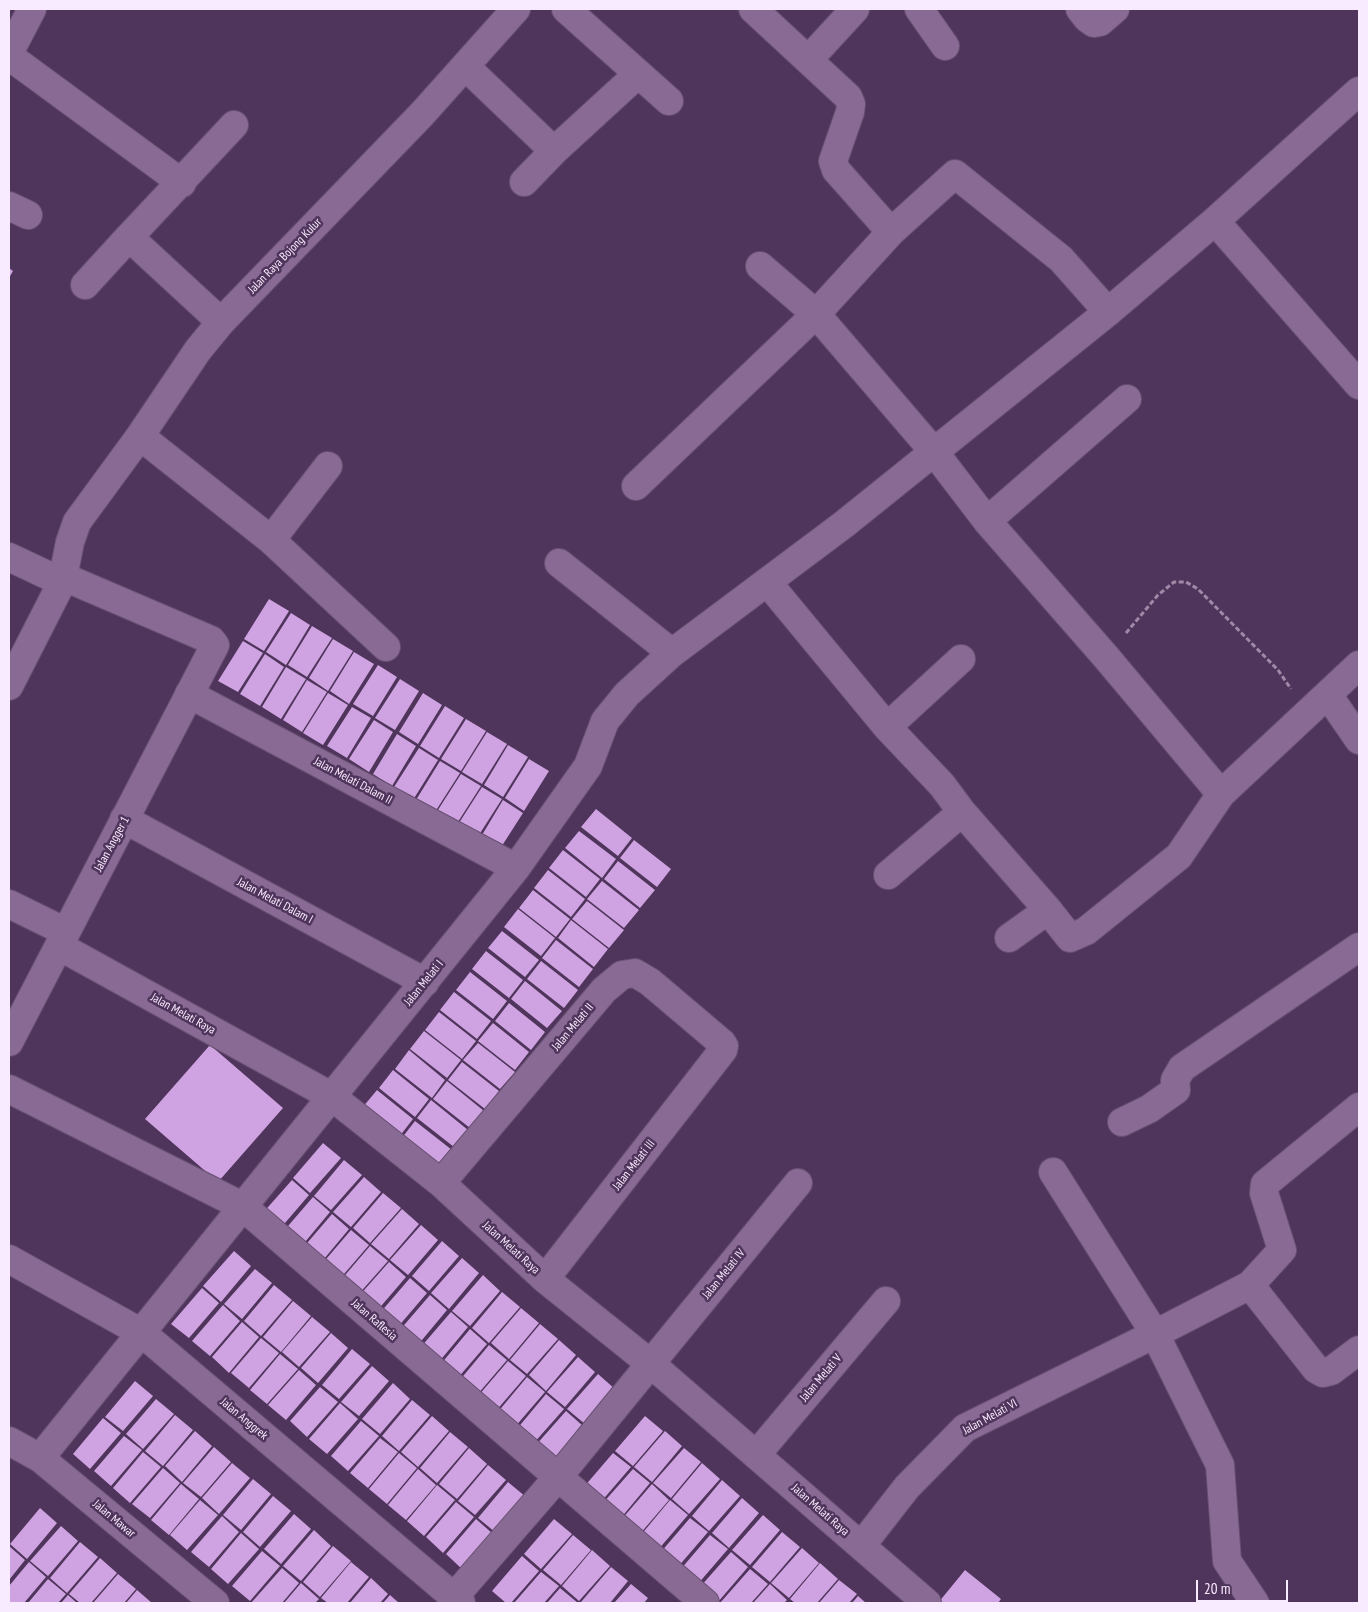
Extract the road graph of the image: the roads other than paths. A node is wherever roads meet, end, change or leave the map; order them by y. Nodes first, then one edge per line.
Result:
1 (32, 9) edge
2 (516, 9) edge
3 (566, 9) edge
4 (753, 9) edge
5 (855, 9) edge
6 (919, 9) edge
7 (1080, 9) edge
8 (1115, 9) edge
9 (946, 46) dead end
10 (9, 54) edge
11 (809, 59) junction
12 (465, 66) junction
13 (638, 74) junction
14 (1359, 91) edge
15 (669, 101) dead end
16 (234, 125) dead end
17 (554, 151) junction
18 (524, 182) dead end
19 (182, 183) junction
20 (1215, 221) junction
21 (891, 232) junction
22 (129, 237) junction
23 (760, 266) dead end
24 (85, 285) dead end
25 (1108, 312) junction
26 (816, 314) junction
27 (221, 322) junction
28 (1359, 385) edge
29 (1127, 399) dead end
30 (140, 436) junction
31 (935, 453) junction
32 (328, 466) dead end
33 (636, 486) dead end
34 (987, 522) junction
35 (271, 540) junction
36 (9, 557) edge
37 (559, 563) dead end
38 (63, 580) junction
39 (768, 583) junction
40 (386, 647) dead end
41 (672, 653) junction
42 (961, 659) dead end
43 (1359, 665) edge
44 (9, 686) edge
45 (189, 694) junction
46 (1328, 695) junction
47 (887, 727) junction
48 (1359, 740) edge
49 (1221, 794) junction
50 (962, 812) junction
51 (124, 820) junction
52 (516, 868) junction
53 (888, 875) dead end
54 (9, 904) edge
55 (1056, 919) junction
56 (1009, 938) dead end
57 (62, 939) junction
58 (1359, 947) edge
59 (425, 982) junction
60 (9, 1042) edge
61 (723, 1050) joint
62 (9, 1090) edge
63 (331, 1096) junction
64 (1359, 1107) edge
65 (1122, 1122) dead end
66 (1053, 1172) dead end
67 (798, 1183) dead end
68 (441, 1184) junction
69 (242, 1206) junction
70 (9, 1259) edge
71 (545, 1279) junction
72 (1250, 1284) junction
73 (886, 1302) dead end
74 (142, 1333) junction
75 (1155, 1334) junction
76 (1359, 1350) edge
77 (651, 1364) junction
78 (9, 1441) edge
79 (756, 1455) junction
80 (40, 1458) junction
81 (558, 1477) junction
82 (861, 1546) junction
83 (456, 1601) edge
84 (215, 1603) edge
85 (705, 1603) edge
86 (926, 1603) edge
87 (1255, 1603) edge

1 - 10 street
2 - 12 street, Jalan Raya Bojong Kulur
3 - 13 street
4 - 11 street
5 - 11 street
6 - 9 street
7 - 8 street
10 - 19 street
11 - 21 street
12 - 17 street
12 - 27 street, Jalan Raya Bojong Kulur
13 - 15 street
13 - 17 street
14 - 20 street, Jalan Melati I
16 - 19 street
17 - 18 street
19 - 22 street
20 - 25 street, Jalan Melati I
20 - 28 street
21 - 25 street
21 - 26 street
22 - 24 street
22 - 27 street
23 - 26 street
25 - 31 street, Jalan Melati I
26 - 31 street
26 - 33 street
27 - 30 street, Jalan Raya Bojong Kulur
29 - 34 street
30 - 35 street
30 - 38 street, Jalan Raya Bojong Kulur
31 - 34 street
31 - 39 street, Jalan Melati I
32 - 35 street
34 - 49 street
35 - 40 street
36 - 38 street
37 - 41 street
38 - 44 street, Jalan Raya Bojong Kulur
38 - 45 street, Jalan Angger 1
39 - 41 street, Jalan Melati I
39 - 47 street
41 - 52 street, Jalan Melati I
42 - 47 street
43 - 46 street
45 - 51 street, Jalan Angger 1
45 - 52 street, Jalan Melati Dalam II
46 - 48 street
46 - 49 street
47 - 50 street
49 - 55 street
50 - 53 street
50 - 55 street
51 - 57 street, Jalan Angger 1
51 - 59 street, Jalan Melati Dalam I
52 - 59 street, Jalan Melati I
54 - 57 street, Jalan Melati Raya
55 - 56 street
57 - 60 street, Jalan Angger 1
57 - 63 street, Jalan Melati Raya
58 - 65 street
59 - 63 street, Jalan Melati I
61 - 68 street, Jalan Melati II
61 - 71 street, Jalan Melati III
62 - 69 street, Jalan Raflesia
63 - 68 street, Jalan Melati Raya
63 - 69 street, Jalan Melati I
64 - 72 street, Jalan Melati VI
66 - 75 street
67 - 77 street, Jalan Melati IV
68 - 71 street, Jalan Melati Raya
69 - 74 street, Jalan Melati I
69 - 81 street, Jalan Raflesia
70 - 74 street, Jalan Anggrek
71 - 77 street, Jalan Melati Raya
72 - 75 street, Jalan Melati VI
72 - 76 street
73 - 79 street, Jalan Melati V
74 - 80 street, Jalan Melati I
74 - 83 street, Jalan Anggrek
75 - 82 street, Jalan Melati VI
75 - 87 street
77 - 79 street, Jalan Melati Raya
77 - 81 street, Jalan Melati IV
78 - 80 street, Jalan Mawar
79 - 82 street, Jalan Melati Raya
80 - 84 street, Jalan Mawar
81 - 83 street, Jalan Melati IV
81 - 85 street, Jalan Raflesia
82 - 86 street, Jalan Melati Raya

